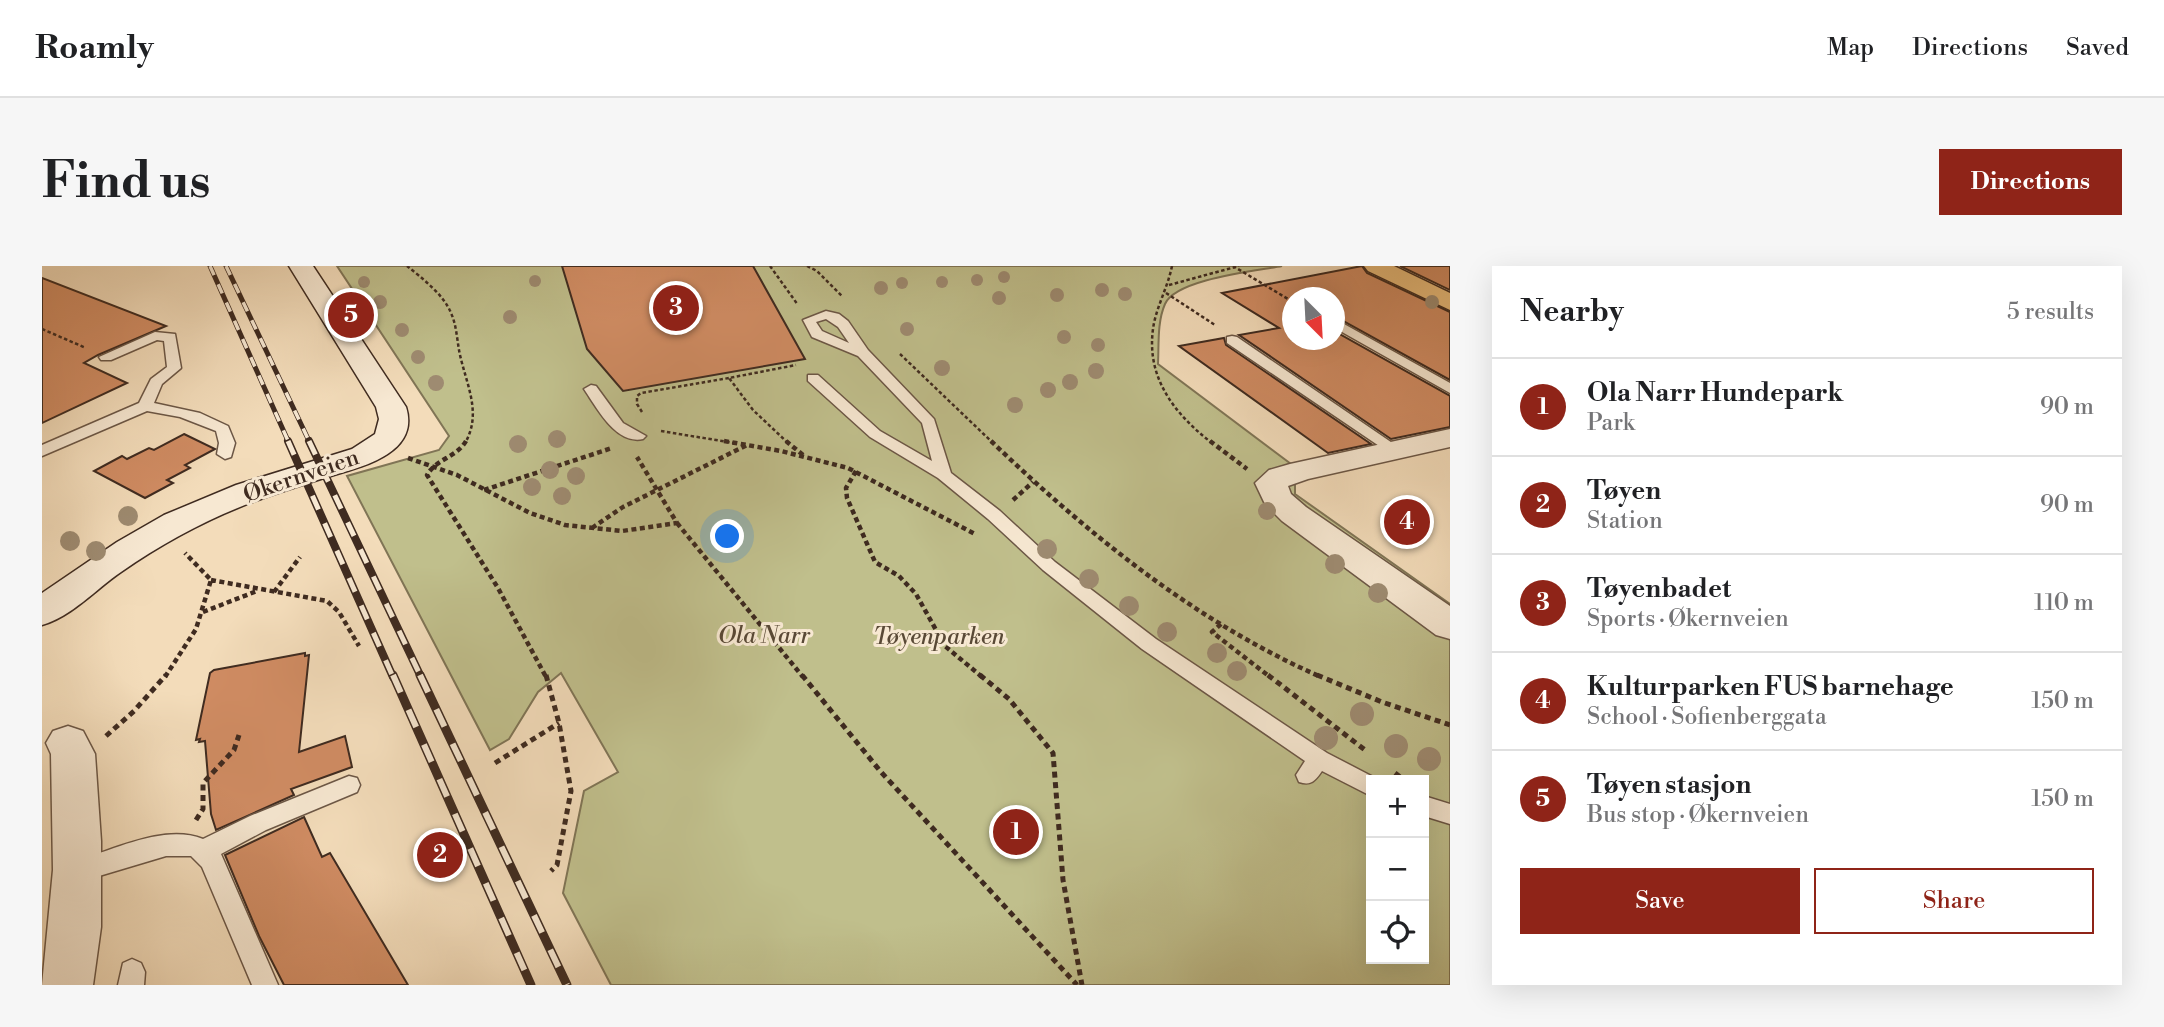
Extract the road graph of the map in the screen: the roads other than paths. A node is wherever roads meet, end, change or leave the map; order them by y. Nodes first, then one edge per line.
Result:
1 (301, 266) edge
2 (1376, 266) edge
3 (1397, 266) edge
4 (1445, 297) edge
5 (1345, 329) edge
6 (1233, 340) road end
7 (863, 353) junction
8 (106, 358) dead end
9 (813, 378) dead end
10 (591, 389) dead end
11 (1450, 389) edge
12 (145, 405) junction
13 (640, 437) road end
14 (1450, 438) edge
15 (42, 451) edge
16 (1396, 451) junction
17 (225, 454) dead end
18 (944, 475) junction
19 (42, 612) edge
20 (1450, 625) edge
21 (70, 748) road end
22 (1366, 784) edge
23 (349, 785) dead end
24 (1429, 808) edge
25 (1450, 814) edge
26 (192, 848) junction
27 (79, 871) junction
28 (66, 985) edge
29 (265, 985) edge

1 - 19 main road, Økernveien
2 - 4 main road
3 - 4 main road
5 - 11 lane
6 - 16 lane
7 - 7 lane
7 - 18 lane
8 - 12 lane
9 - 18 lane
10 - 13 lane
12 - 15 lane
12 - 17 lane
14 - 16 main road
16 - 20 main road
18 - 22 lane
21 - 27 main road
23 - 26 lane
24 - 25 lane
26 - 27 lane
26 - 29 lane
27 - 28 main road

